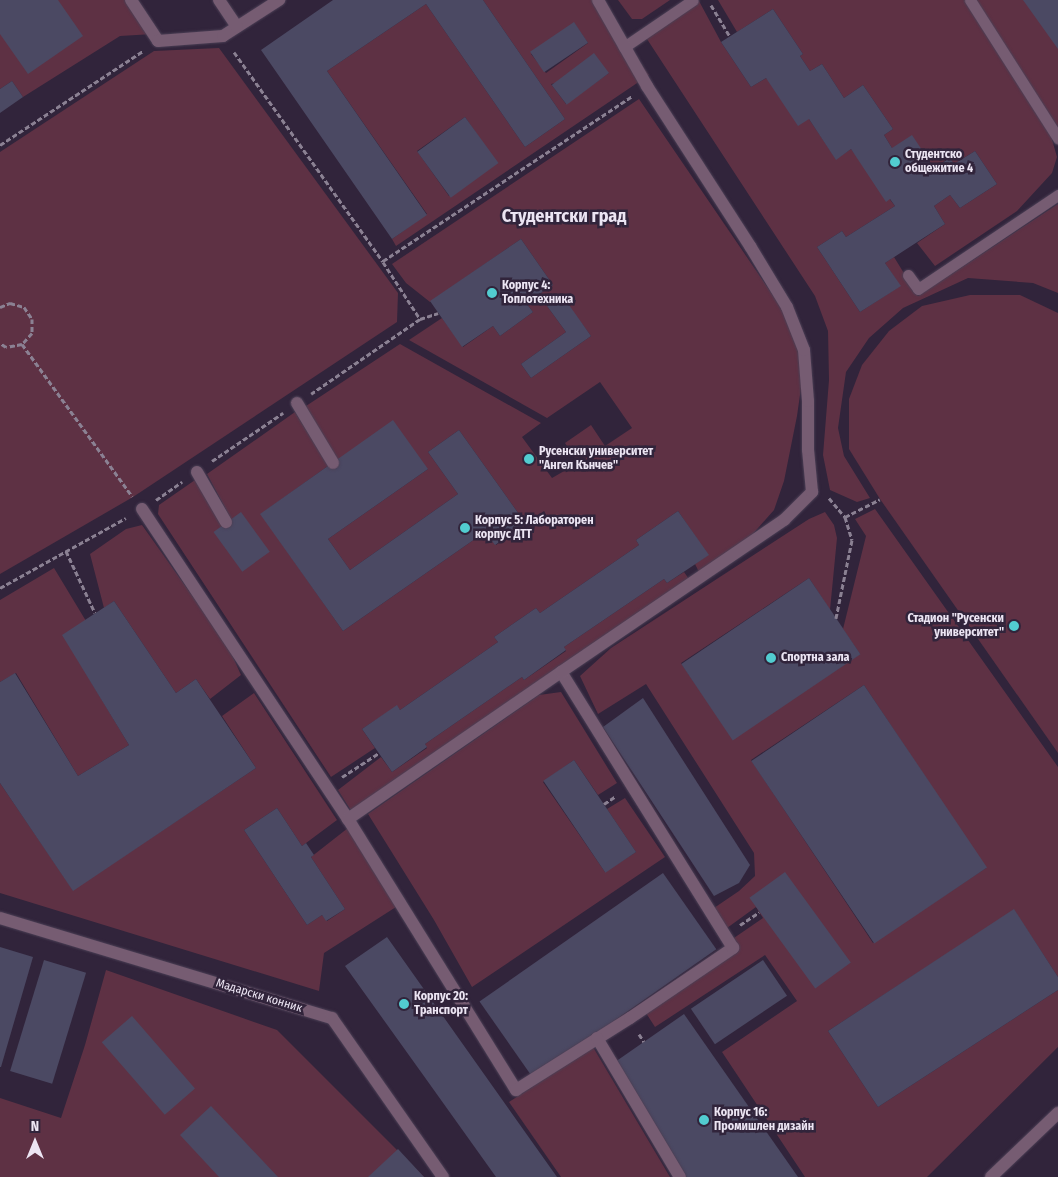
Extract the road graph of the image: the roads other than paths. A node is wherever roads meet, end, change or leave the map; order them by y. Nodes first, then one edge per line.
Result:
1 (131, 0) edge
2 (219, 0) edge
3 (279, 0) edge
4 (598, 0) edge
5 (693, 0) edge
6 (970, 0) edge
7 (236, 27) junction
8 (624, 46) junction
9 (1058, 138) edge
10 (1058, 195) edge
11 (908, 275) dead end
12 (297, 403) road end
13 (333, 463) dead end
14 (197, 472) road end
15 (142, 509) road end
16 (226, 522) dead end
17 (561, 672) junction
18 (348, 819) junction
19 (0, 918) edge
20 (597, 1038) junction
21 (1058, 1113) edge
22 (443, 1177) edge
23 (680, 1177) edge
24 (991, 1177) edge

1 - 7 street
2 - 7 street
3 - 7 street
4 - 8 street
5 - 8 lane
6 - 9 lane
8 - 17 street
10 - 11 lane
12 - 13 street
14 - 16 street
15 - 18 street
17 - 18 street
17 - 20 street
18 - 20 street
19 - 22 street, Мадарски конник
20 - 23 street
21 - 24 street

